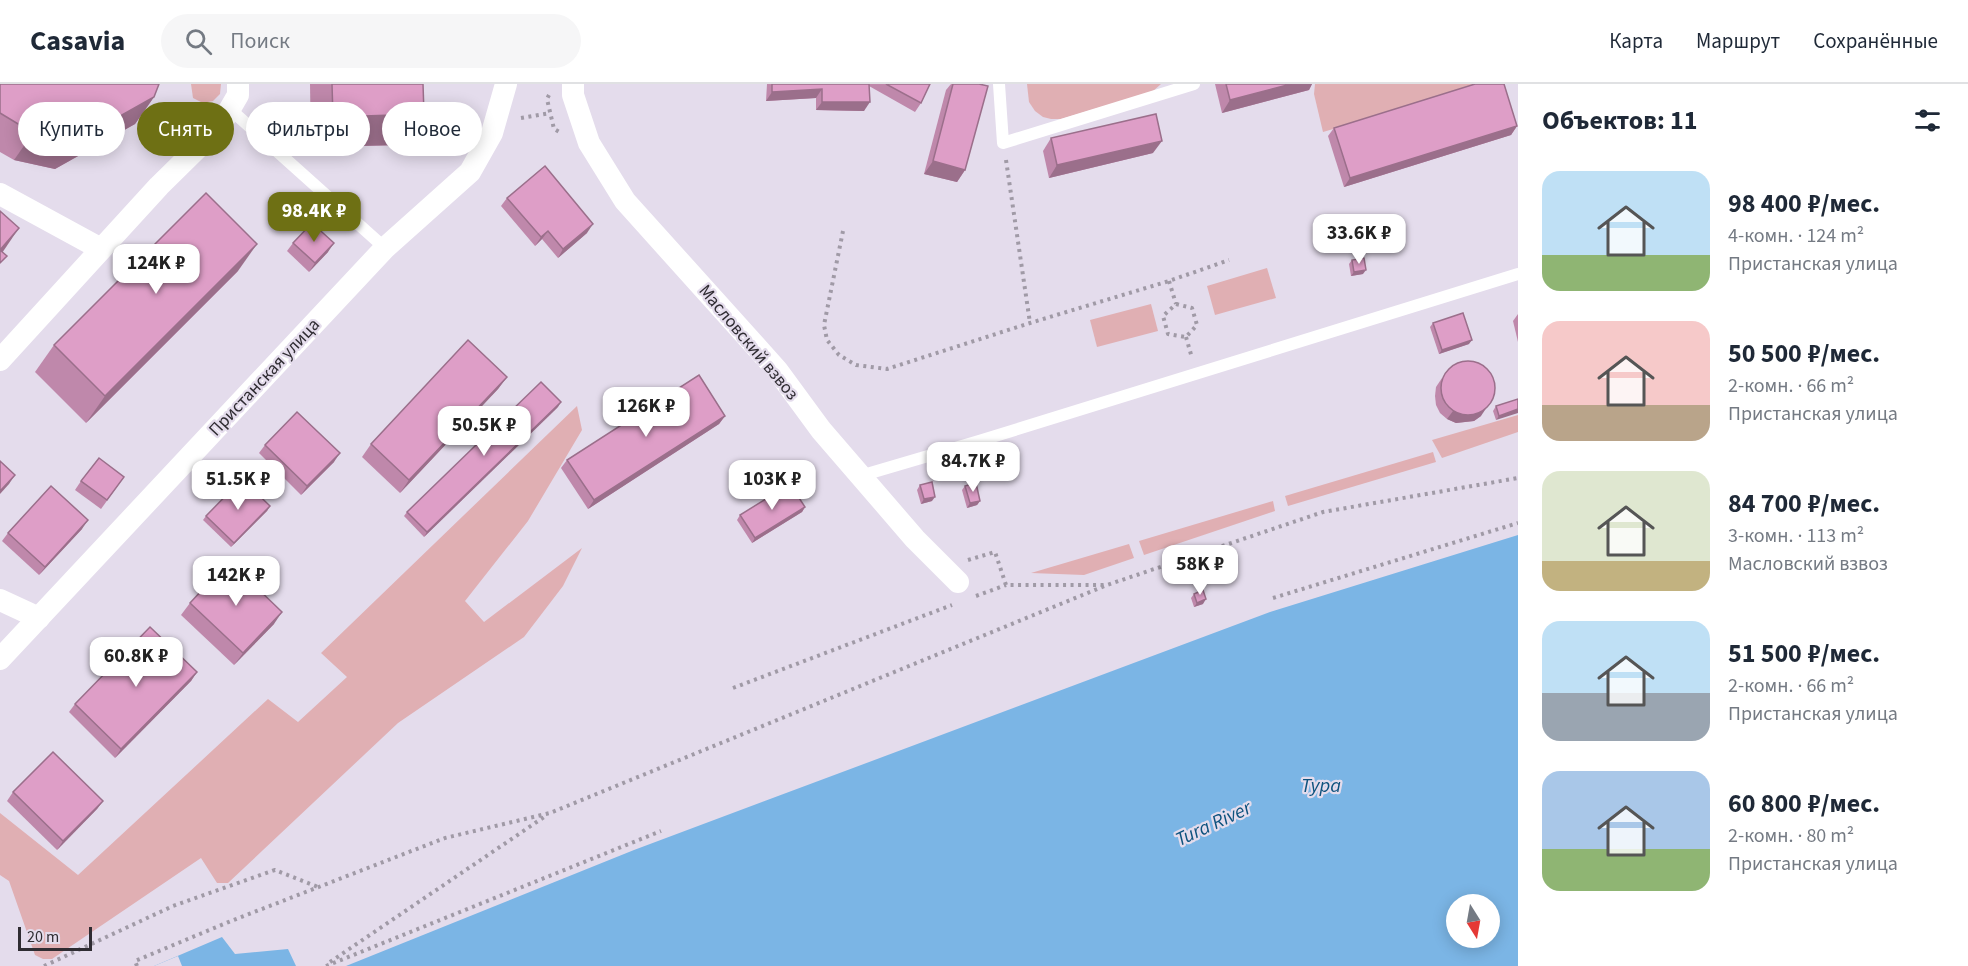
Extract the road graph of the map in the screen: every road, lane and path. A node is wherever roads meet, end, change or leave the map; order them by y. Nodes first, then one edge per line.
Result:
1 (238, 84) edge
2 (506, 84) edge
3 (573, 84) edge
4 (999, 84) edge
5 (1194, 84) edge
6 (547, 99) dead end
7 (234, 104) edge
8 (234, 113) edge
9 (550, 113) junction
10 (515, 119) dead end
11 (554, 129) dead end
12 (190, 156) edge
13 (1010, 182) dead end
14 (0, 194) edge
15 (843, 231) dead end
16 (385, 248) junction
17 (101, 249) junction
18 (1229, 260) dead end
19 (1518, 274) edge
20 (1168, 281) junction
21 (1176, 304) junction
22 (1030, 323) junction
23 (0, 360) edge
24 (860, 476) junction
25 (1518, 478) edge
26 (1518, 523) edge
27 (1006, 585) junction
28 (1107, 585) junction
29 (964, 586) junction
30 (1273, 598) dead end
31 (0, 600) edge
32 (39, 618) junction
33 (0, 659) edge
34 (733, 688) dead end
35 (550, 813) junction
36 (661, 831) dead end
37 (318, 887) junction
38 (44, 966) edge
39 (137, 966) edge
40 (325, 966) edge

1 - 7 street
2 - 16 street, Пристанская улица
3 - 24 street, Масловский взвоз
4 - 5 lane
6 - 9 path
8 - 16 lane
9 - 10 path
9 - 11 path
12 - 17 street
13 - 22 path
14 - 17 street
15 - 22 path
16 - 32 street, Пристанская улица
17 - 23 street
18 - 20 path
19 - 24 lane
20 - 21 path
20 - 22 path
21 - 21 path
24 - 29 street, Масловский взвоз
25 - 28 path
26 - 30 path
27 - 28 path
27 - 29 path
27 - 29 path
28 - 35 path
29 - 34 path
31 - 32 street
32 - 33 street, Пристанская улица
35 - 37 path
35 - 40 path
36 - 40 path
37 - 38 path
37 - 39 path

